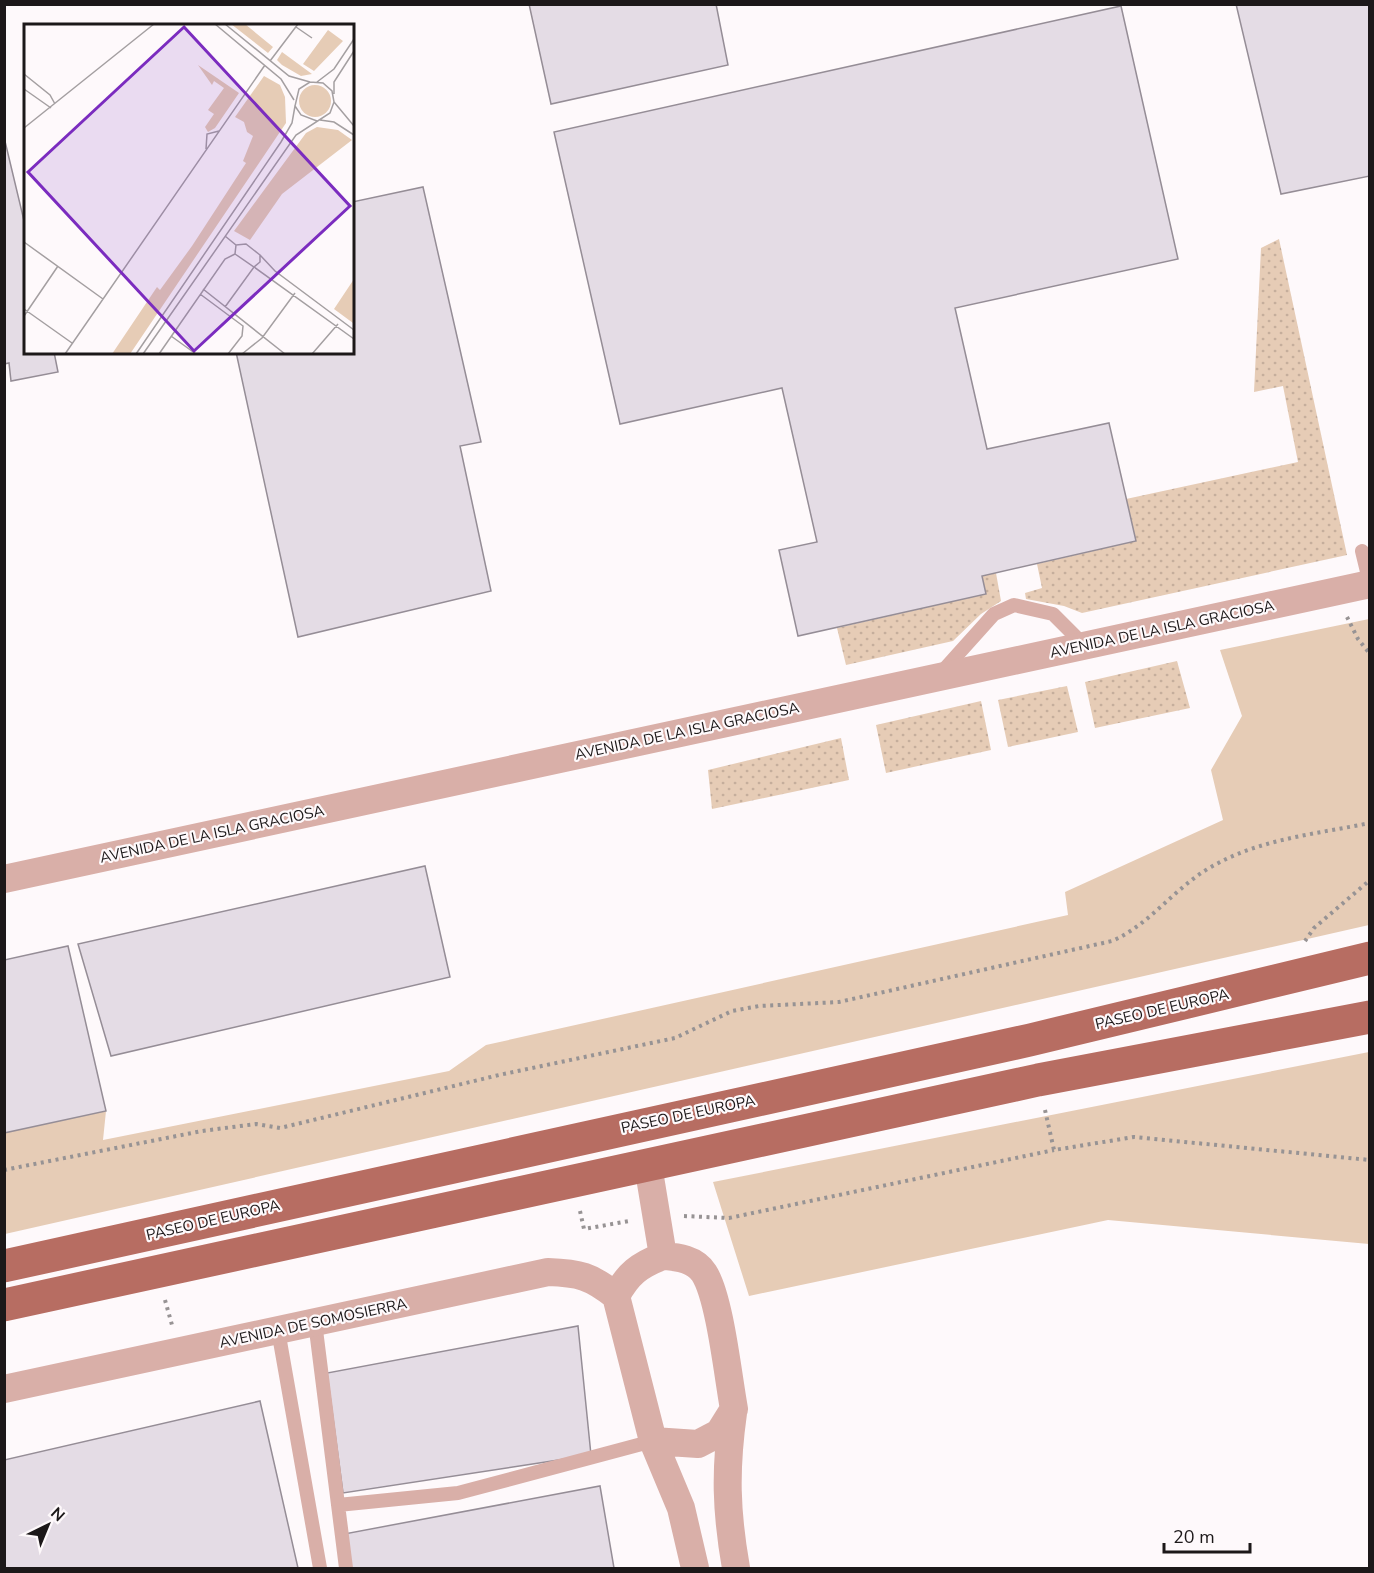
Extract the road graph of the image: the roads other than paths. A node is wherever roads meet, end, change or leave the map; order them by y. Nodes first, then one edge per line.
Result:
1 (1362, 552) dead end
2 (1370, 584) edge
3 (1085, 646) junction
4 (936, 679) junction
5 (4, 879) edge
6 (1370, 958) edge
7 (1370, 1017) edge
8 (648, 1165) junction
9 (663, 1256) junction
10 (4, 1266) edge
11 (616, 1296) junction
12 (4, 1305) edge
13 (315, 1322) junction
14 (278, 1330) junction
15 (4, 1389) edge
16 (734, 1409) junction
17 (653, 1441) junction
18 (338, 1505) junction
19 (320, 1569) edge
20 (346, 1569) edge
21 (695, 1569) edge
22 (736, 1569) edge

1 - 2 lane
2 - 3 street, AVENIDA DE LA ISLA GRACIOSA
3 - 4 street, AVENIDA DE LA ISLA GRACIOSA
3 - 4 lane
4 - 5 street, AVENIDA DE LA ISLA GRACIOSA
6 - 10 main road, PASEO DE EUROPA
7 - 8 main road
8 - 9 street
8 - 12 main road
9 - 11 street
9 - 16 street
11 - 13 street, AVENIDA DE SOMOSIERRA
11 - 17 street
13 - 14 street, AVENIDA DE SOMOSIERRA
13 - 18 lane
14 - 15 street, AVENIDA DE SOMOSIERRA
14 - 19 lane
16 - 17 street
16 - 22 street
17 - 18 lane
17 - 21 street
18 - 20 lane

